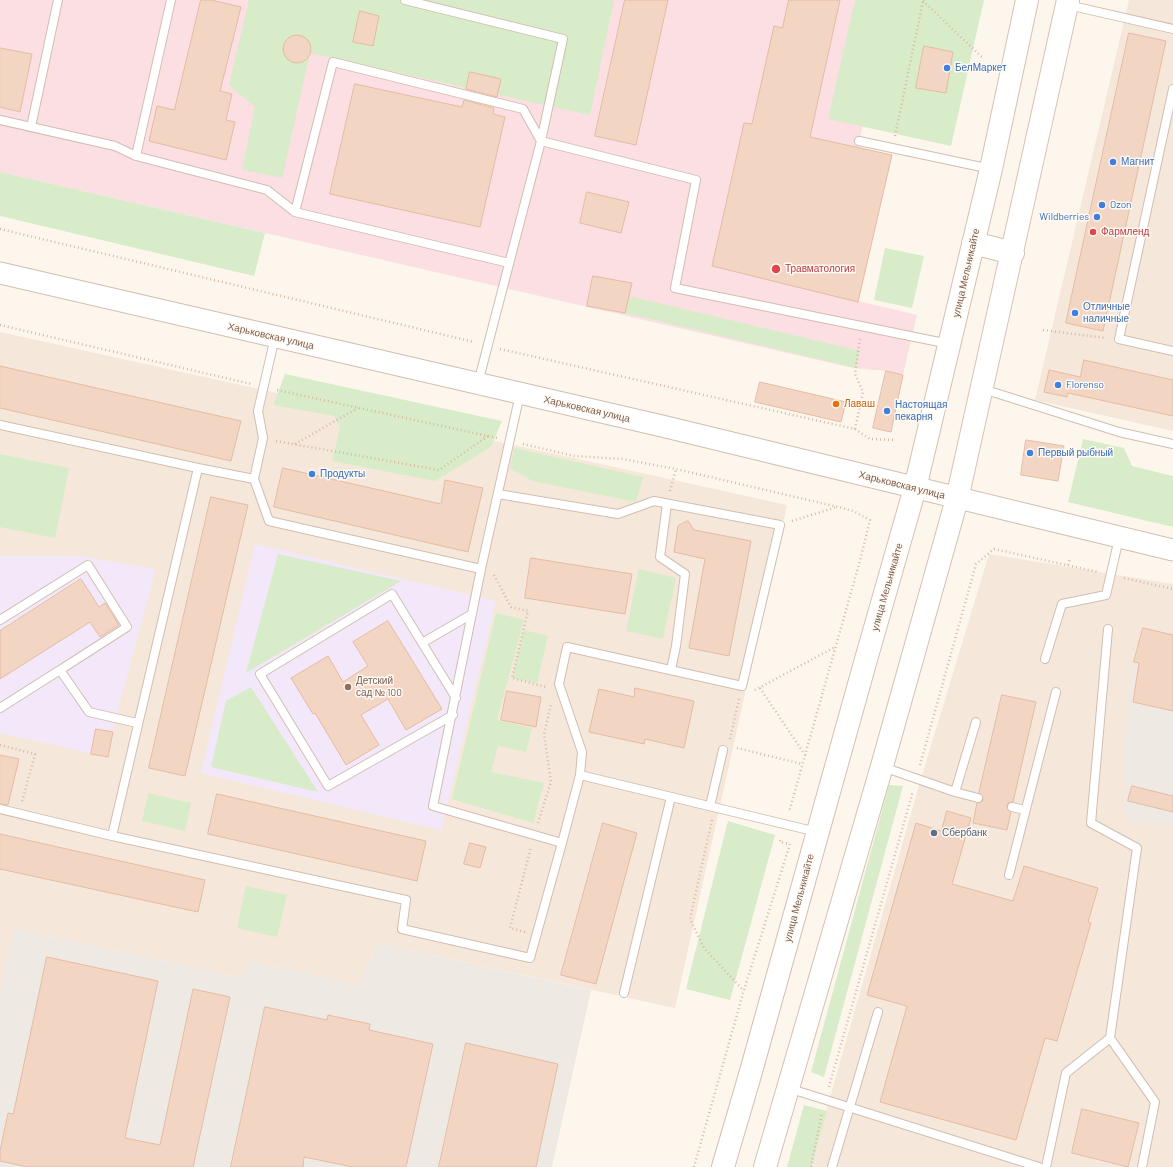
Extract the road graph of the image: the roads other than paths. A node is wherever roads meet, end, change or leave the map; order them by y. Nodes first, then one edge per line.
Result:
1 (58, 0) edge
2 (171, 0) edge
3 (405, 0) edge
4 (1027, 0) edge
5 (1068, 2) edge
6 (1173, 29) edge
7 (1173, 89) edge
8 (0, 120) edge
9 (31, 127) junction
10 (859, 141) dead end
11 (540, 142) junction
12 (136, 156) junction
13 (992, 169) junction
14 (295, 212) junction
15 (973, 243) junction
16 (1013, 253) junction
17 (509, 264) junction
18 (0, 273) edge
19 (275, 337) junction
20 (950, 344) junction
21 (1173, 351) edge
22 (478, 383) junction
23 (983, 389) junction
24 (520, 393) junction
25 (0, 426) edge
26 (1173, 444) edge
27 (198, 468) junction
28 (254, 480) junction
29 (915, 488) junction
30 (498, 494) junction
31 (957, 499) junction
32 (667, 504) junction
33 (1119, 537) junction
34 (1173, 550) edge
35 (481, 569) junction
36 (472, 614) junction
37 (0, 620) edge
38 (1108, 629) dead end
39 (422, 643) junction
40 (1045, 659) dead end
41 (60, 670) junction
42 (671, 670) junction
43 (1056, 692) dead end
44 (456, 698) junction
45 (0, 708) edge
46 (453, 716) junction
47 (976, 722) dead end
48 (138, 723) junction
49 (723, 750) dead end
50 (882, 766) junction
51 (580, 775) junction
52 (955, 792) junction
53 (671, 797) junction
54 (978, 798) dead end
55 (713, 807) junction
56 (1012, 807) dead end
57 (0, 809) edge
58 (1025, 810) junction
59 (817, 832) junction
60 (112, 836) junction
61 (562, 843) junction
62 (1009, 875) dead end
63 (624, 993) dead end
64 (878, 1012) dead end
65 (1110, 1038) junction
66 (787, 1088) junction
67 (848, 1108) junction
68 (723, 1167) edge
69 (765, 1167) edge
70 (832, 1167) edge
71 (1039, 1167) edge
72 (1046, 1167) edge
73 (1142, 1167) edge

1 - 9 lane
2 - 12 lane
3 - 11 lane
4 - 13 main road, улица Мельникайте
5 - 6 lane
5 - 16 main road
7 - 21 lane
8 - 9 lane
9 - 12 lane
10 - 13 lane
11 - 14 lane
11 - 17 lane
11 - 20 lane
12 - 14 lane
13 - 15 main road, улица Мельникайте
14 - 17 lane
15 - 16 main road
15 - 20 main road, улица Мельникайте
16 - 23 main road
17 - 22 lane
18 - 19 street, Харьковская улица
19 - 22 street, Харьковская улица
19 - 28 lane
20 - 29 main road, улица Мельникайте
22 - 24 street, Харьковская улица
23 - 26 lane
23 - 31 main road
24 - 29 street, Харьковская улица
24 - 30 lane
25 - 27 lane
27 - 28 lane
27 - 48 lane
28 - 35 lane
29 - 31 street, Харьковская улица
29 - 59 main road, улица Мельникайте
30 - 32 lane
30 - 35 lane
31 - 33 street, Харьковская улица
31 - 50 main road
32 - 42 lane
32 - 42 lane
33 - 34 street, Харьковская улица
33 - 40 lane
35 - 36 lane
36 - 39 lane
36 - 44 lane
37 - 41 lane
38 - 65 lane
39 - 44 lane
39 - 46 lane
41 - 45 lane
41 - 48 lane
42 - 51 lane
43 - 58 lane
44 - 46 lane
46 - 61 lane
47 - 52 lane
48 - 60 lane
49 - 55 lane
50 - 52 lane
50 - 66 main road
51 - 53 lane
51 - 61 lane
52 - 54 lane
53 - 55 lane
53 - 63 lane
55 - 59 lane
56 - 58 lane
57 - 60 lane
58 - 62 lane
59 - 68 main road, улица Мельникайте
60 - 61 lane
64 - 67 lane
65 - 72 lane
65 - 73 lane
66 - 67 lane
66 - 69 main road
67 - 70 lane
67 - 71 lane

